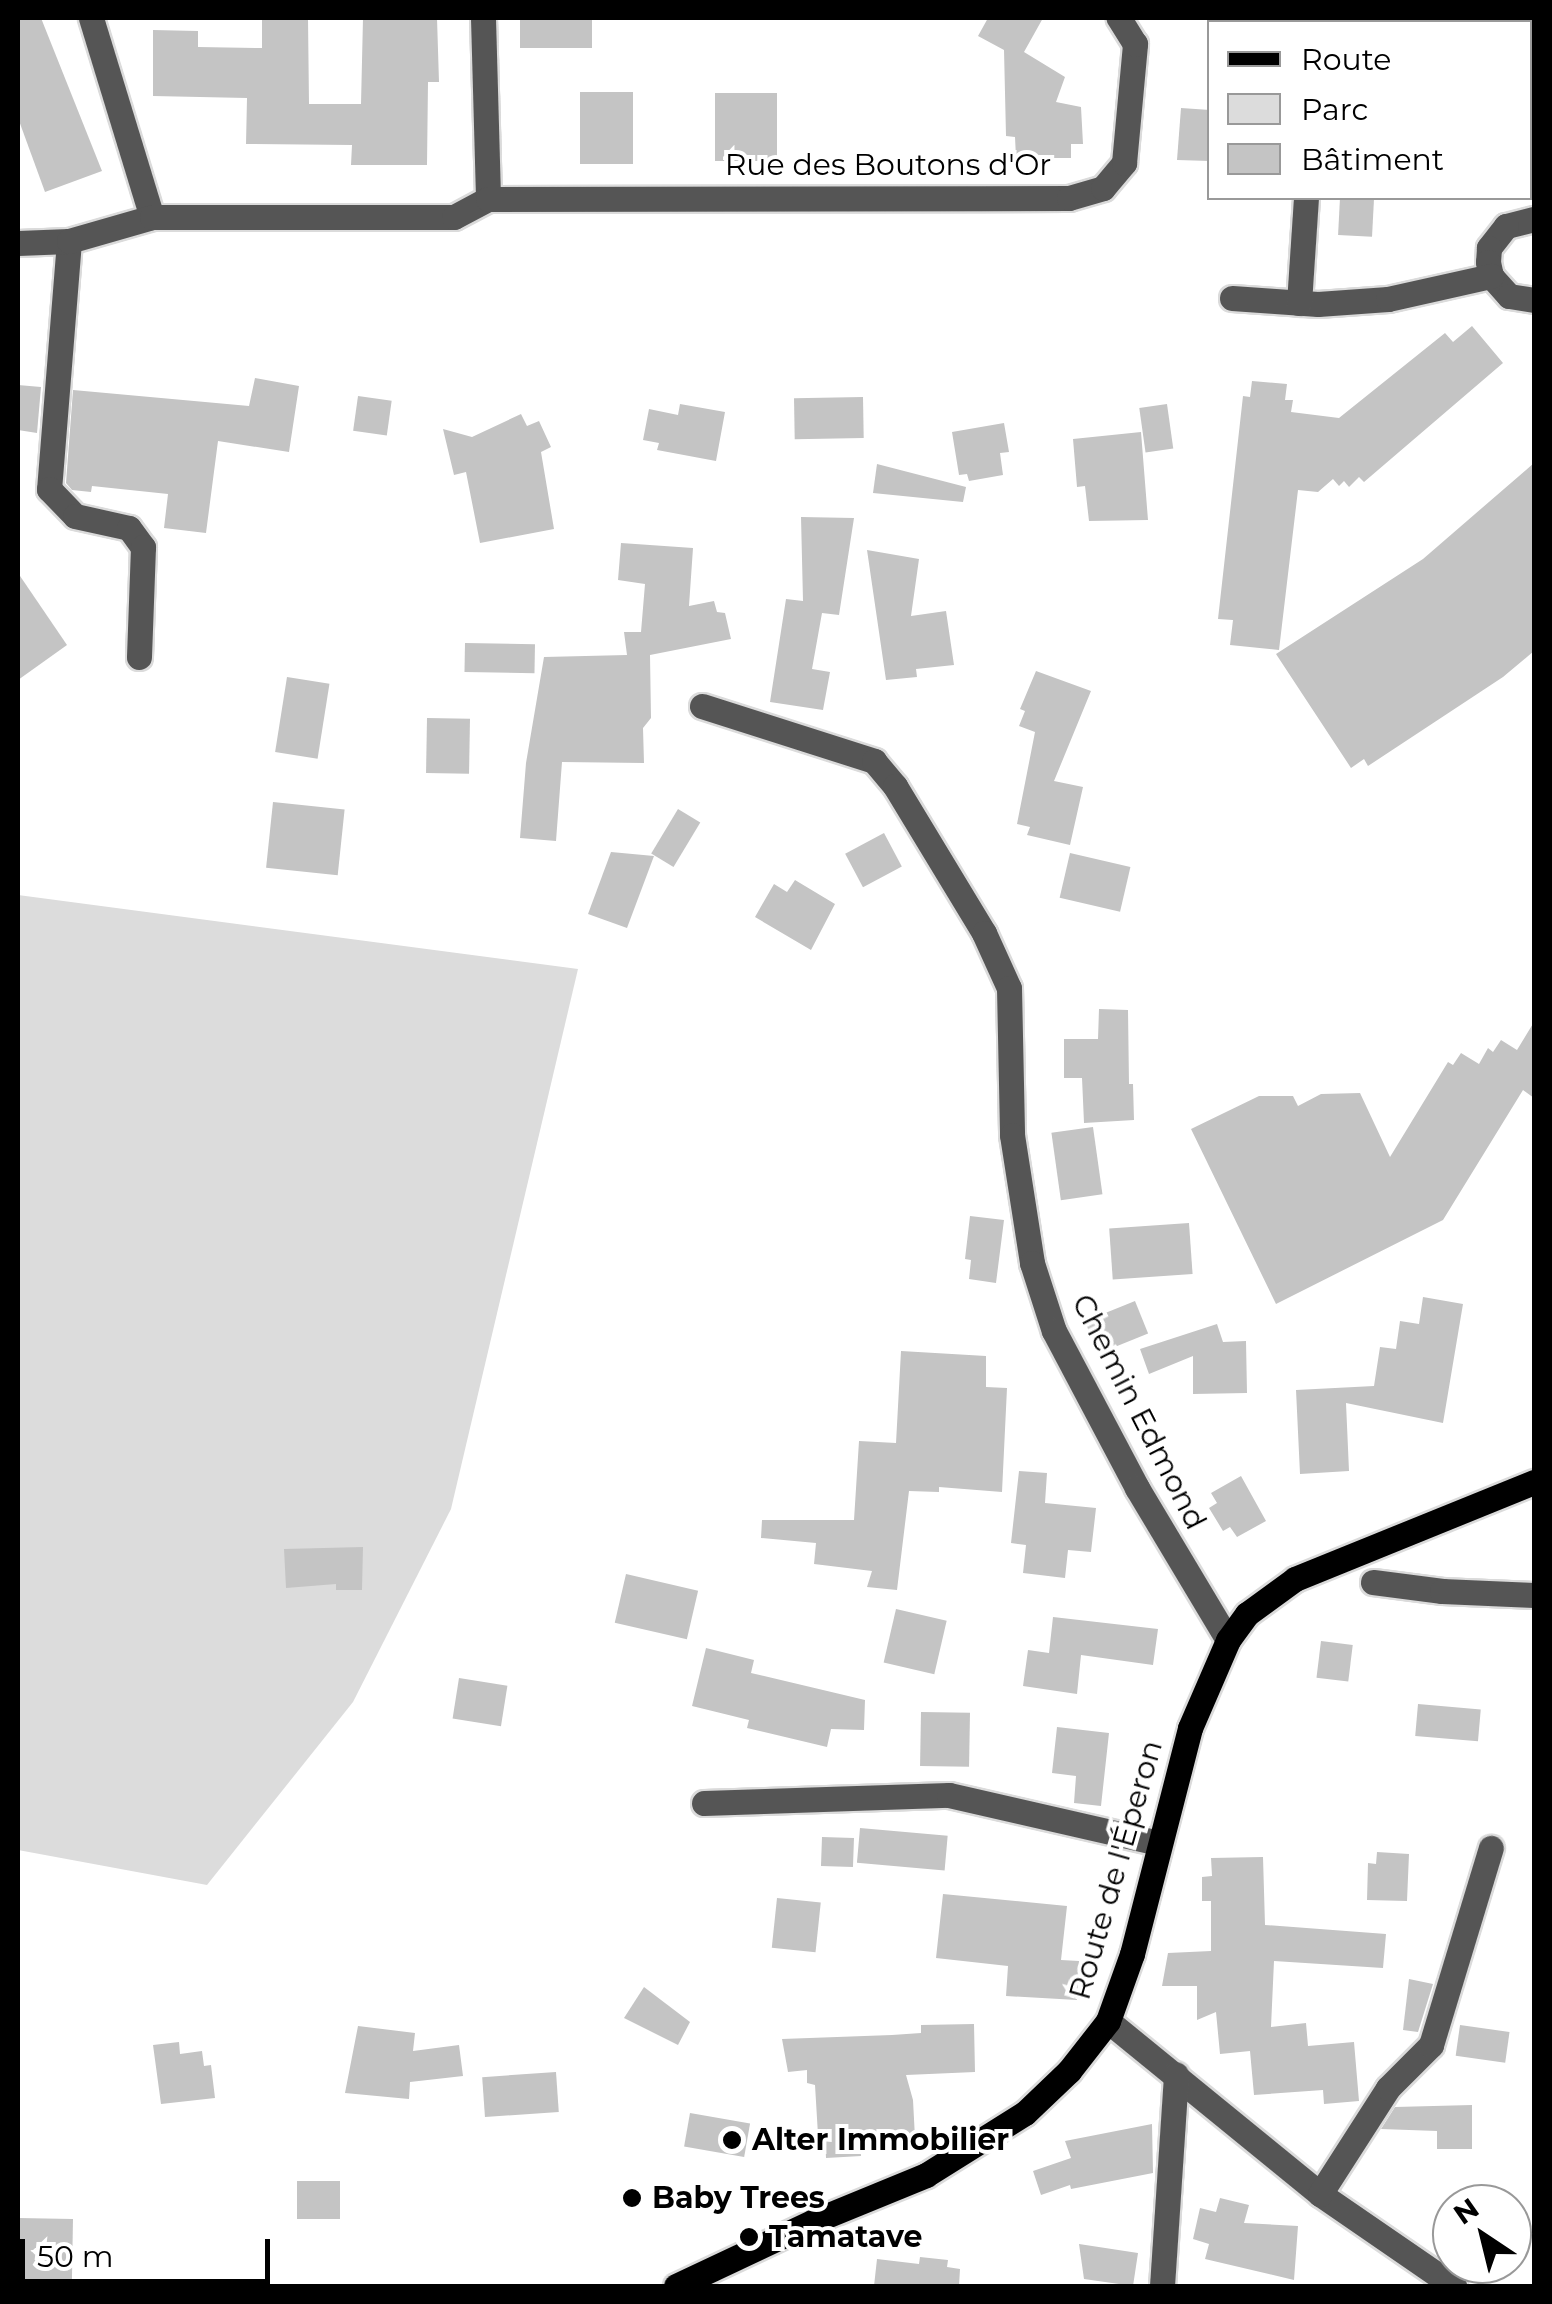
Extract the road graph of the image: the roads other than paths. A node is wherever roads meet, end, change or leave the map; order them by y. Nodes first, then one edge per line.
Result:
1 (90, 18) edge
2 (483, 18) edge
3 (1119, 18) edge
4 (488, 199) junction
5 (1306, 200) edge
6 (152, 217) junction
7 (1534, 219) edge
8 (69, 241) junction
9 (18, 243) edge
10 (1491, 276) junction
11 (1232, 298) dead end
12 (1534, 300) edge
13 (1299, 303) junction
14 (138, 658) dead end
15 (702, 706) dead end
16 (1534, 1482) edge
17 (1373, 1582) dead end
18 (1534, 1594) edge
19 (1228, 1640) junction
20 (704, 1803) dead end
21 (1158, 1843) junction
22 (1490, 1848) dead end
23 (1108, 2021) junction
24 (1176, 2074) junction
25 (1320, 2194) junction
26 (676, 2286) edge
27 (1162, 2286) edge
28 (1454, 2286) edge

1 - 6 street
2 - 4 street
3 - 4 street, Rue des Boutons d'Or
4 - 6 street, Rue des Boutons d'Or
5 - 13 street
6 - 8 street, Rue des Boutons d'Or
7 - 10 street
8 - 9 street, Rue des Boutons d'Or
8 - 14 street
10 - 12 street
10 - 13 street
11 - 13 street
15 - 19 street, Chemin Edmond
16 - 19 main road, Route de l'Éperon
17 - 18 street
19 - 21 main road, Route de l'Éperon
20 - 21 street
21 - 23 main road, Route de l'Éperon
22 - 25 street
23 - 24 street
23 - 26 main road, Route de l'Éperon
24 - 25 street
24 - 27 street
25 - 28 street

